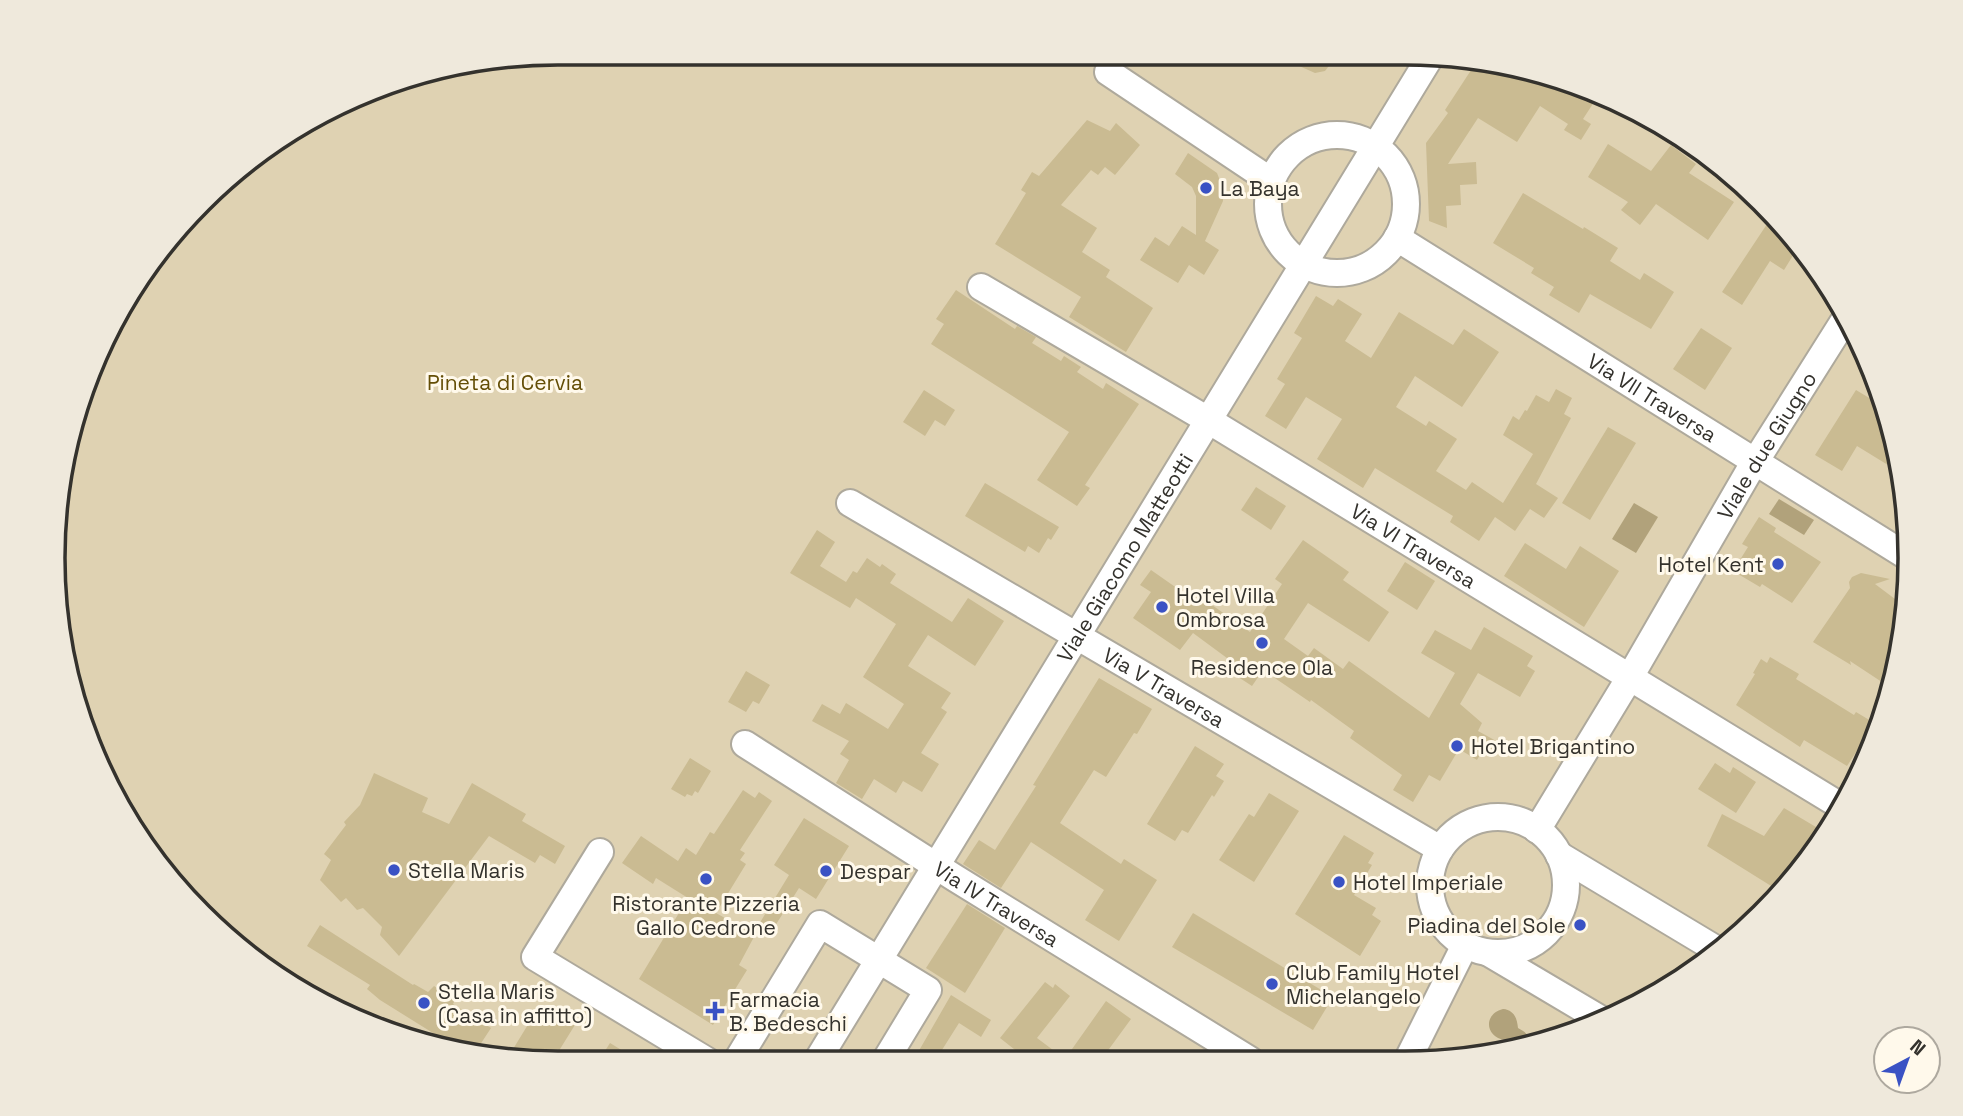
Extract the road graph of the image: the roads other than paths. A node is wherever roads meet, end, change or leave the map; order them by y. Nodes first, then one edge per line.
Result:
1 (1425, 66) edge
2 (1108, 72) dead end
3 (1374, 146) junction
4 (1271, 181) junction
5 (1397, 239) junction
6 (1303, 264) junction
7 (981, 287) dead end
8 (1840, 327) edge
9 (1208, 420) junction
10 (1756, 462) junction
11 (850, 503) dead end
12 (1898, 551) edge
13 (1077, 637) junction
14 (1630, 677) junction
15 (744, 744) dead end
16 (1834, 802) edge
17 (1537, 830) junction
18 (1440, 849) junction
19 (600, 852) dead end
20 (1559, 855) junction
21 (937, 867) junction
22 (1710, 945) edge
23 (1477, 949) junction
24 (878, 960) junction
25 (1592, 1015) edge
26 (691, 1051) edge
27 (743, 1051) edge
28 (823, 1051) edge
29 (891, 1051) edge
30 (1235, 1051) edge
31 (1413, 1051) edge

1 - 3 street, Viale Giacomo Matteotti
2 - 4 street
3 - 4 street
3 - 5 street
3 - 6 street, Viale Giacomo Matteotti
4 - 6 street
5 - 6 street
5 - 10 street, Via VII Traversa
6 - 9 street, Viale Giacomo Matteotti
7 - 9 street, Via VI Traversa
8 - 10 street, Viale due Giugno
9 - 13 street, Viale Giacomo Matteotti
9 - 14 street, Via VI Traversa
10 - 12 street, Via VII Traversa
10 - 14 street, Viale due Giugno
11 - 13 street, Via V Traversa
13 - 18 street, Via V Traversa
13 - 21 street, Viale Giacomo Matteotti
14 - 16 street, Via VI Traversa
14 - 17 street, Viale due Giugno
15 - 21 street, Via IV Traversa
17 - 18 street
17 - 20 street
18 - 23 street
19 - 26 street
20 - 22 street
20 - 23 street
21 - 24 street, Viale Giacomo Matteotti
21 - 30 street, Via IV Traversa
23 - 25 street
23 - 31 street
24 - 27 street
24 - 28 street, Viale Giacomo Matteotti
24 - 29 street

